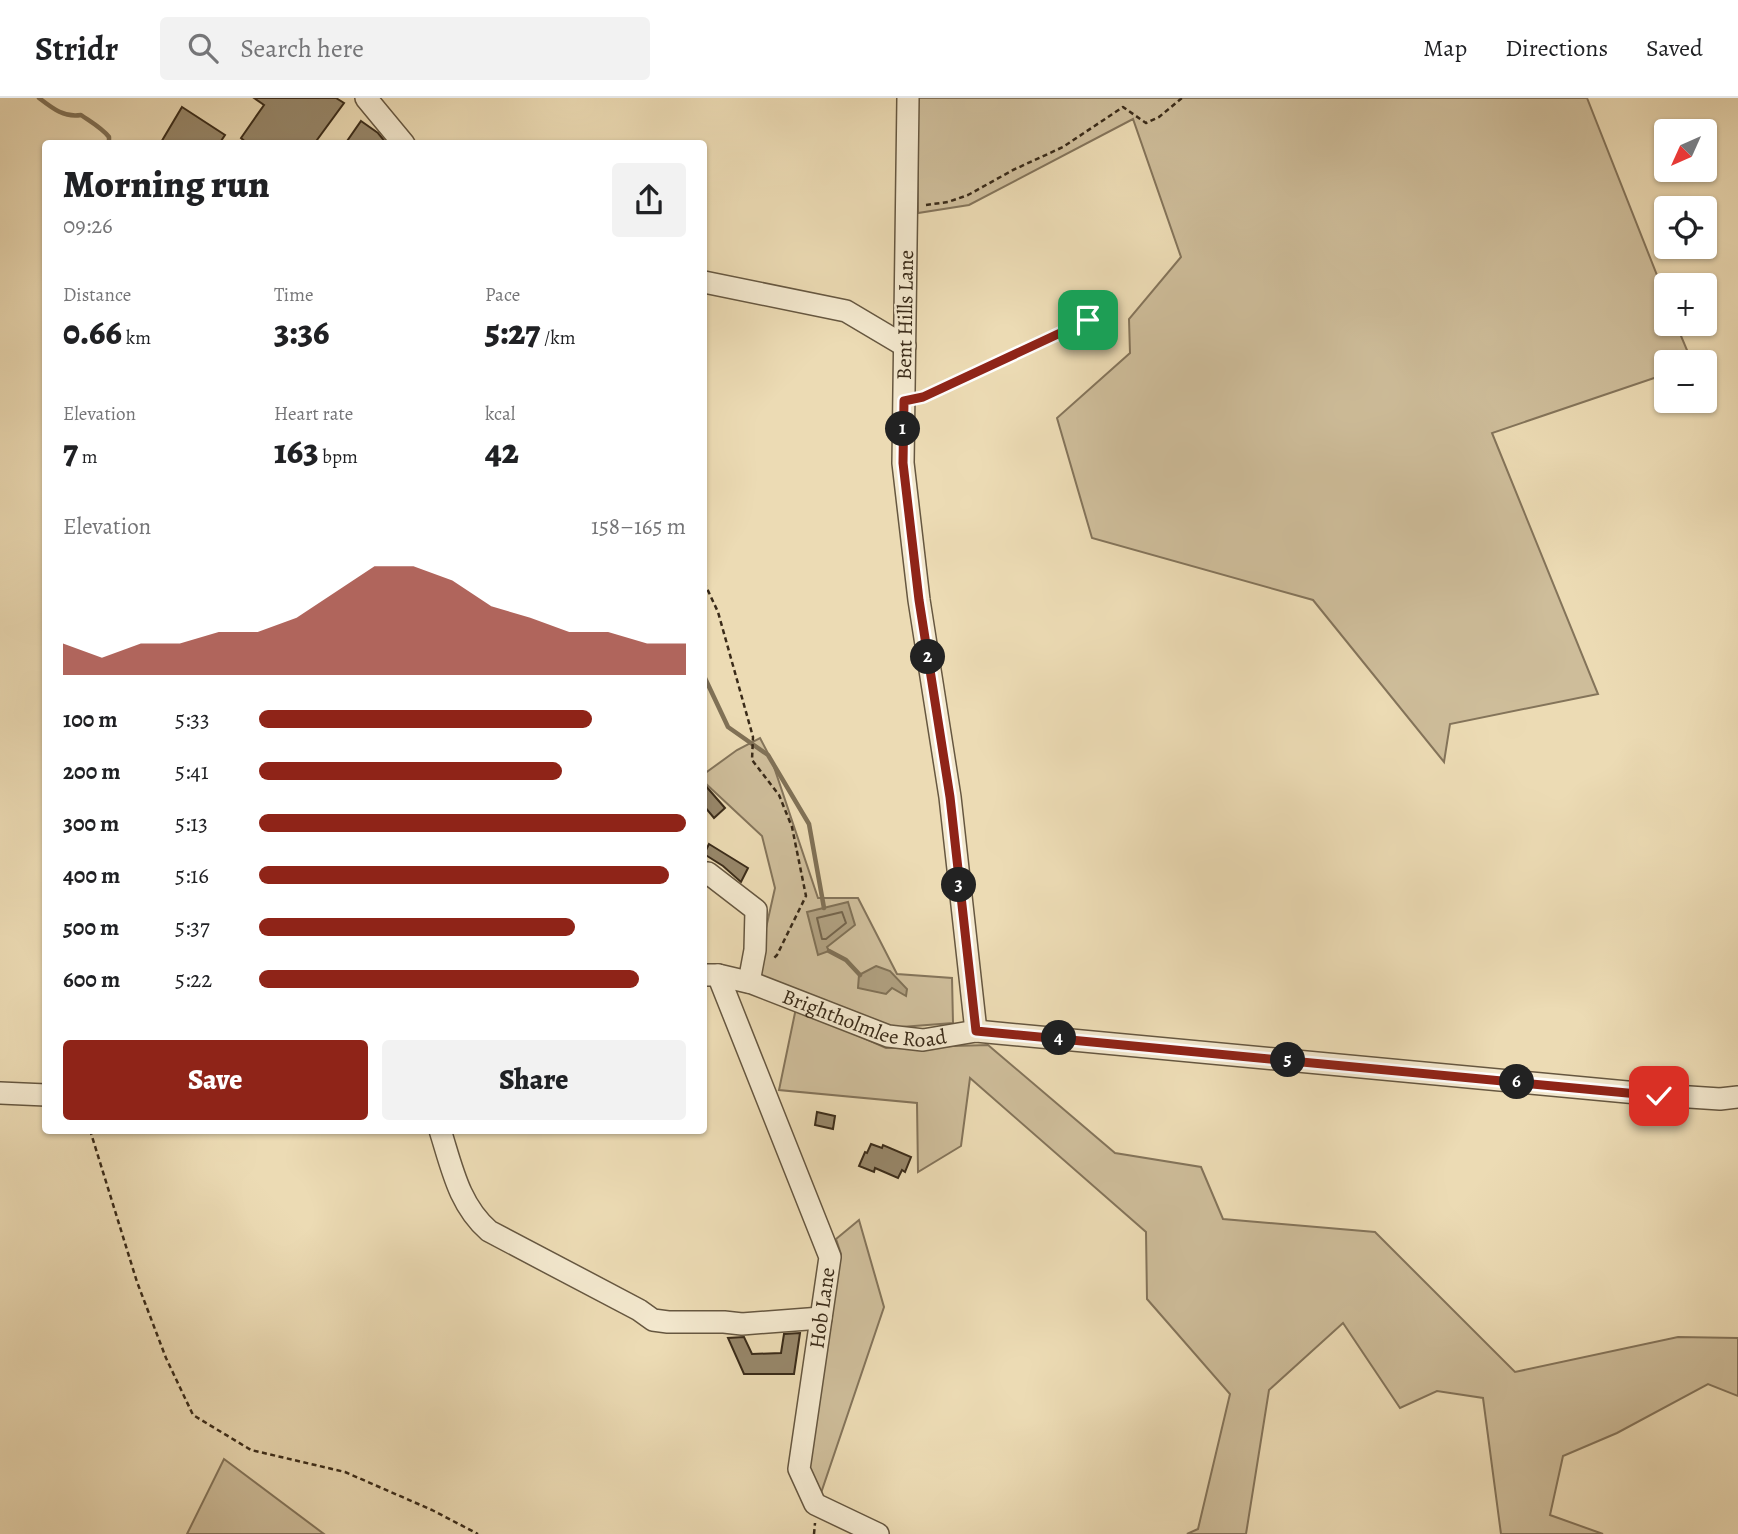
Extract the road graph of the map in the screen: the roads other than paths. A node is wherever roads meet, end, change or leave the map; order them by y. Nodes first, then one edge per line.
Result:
1 (366, 98) edge
2 (908, 98) edge
3 (401, 140) edge
4 (707, 283) edge
5 (905, 346) junction
6 (708, 873) dead end
7 (711, 975) edge
8 (749, 982) junction
9 (976, 1031) junction
10 (0, 1093) edge
11 (42, 1095) edge
12 (1738, 1097) edge
13 (441, 1134) edge
14 (821, 1318) junction
15 (878, 1534) edge

1 - 3 street
2 - 5 street, Bent Hills Lane
4 - 5 street
5 - 9 street, Bent Hills Lane
6 - 8 street
7 - 8 street, Brightholmlee Road
7 - 14 street, Hob Lane
8 - 9 street, Brightholmlee Road
9 - 12 street, Brightholmlee Road
10 - 11 street
13 - 14 street
14 - 15 street, Hob Lane

